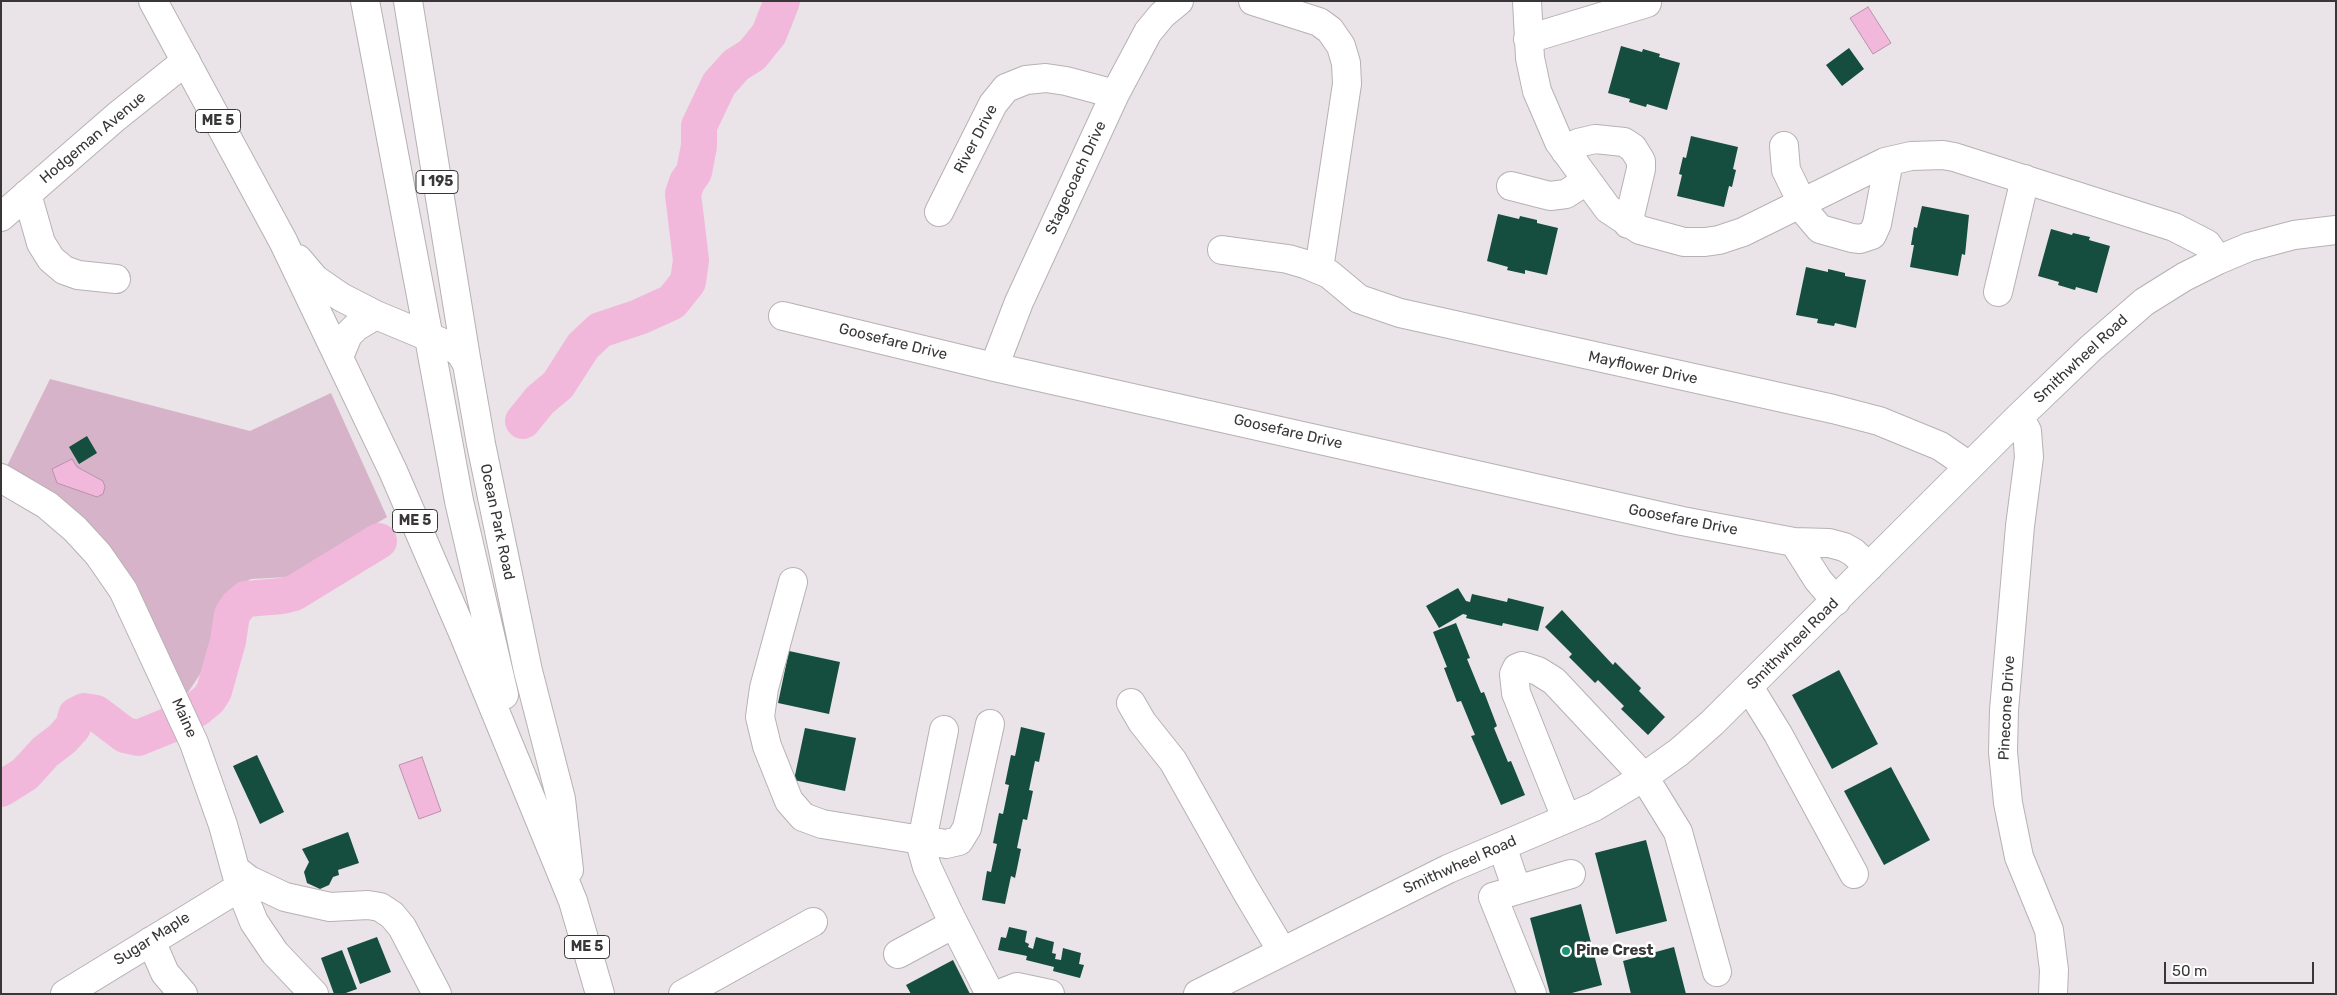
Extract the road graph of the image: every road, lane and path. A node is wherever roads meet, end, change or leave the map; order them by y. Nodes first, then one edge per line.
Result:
1 (153, 1) edge
2 (365, 1) edge
3 (408, 1) edge
4 (1179, 1) edge
5 (1527, 1) edge
6 (1255, 2) edge
7 (1647, 2) edge
8 (1528, 38) junction
9 (186, 61) junction
10 (1115, 94) junction
11 (1784, 146) dead end
12 (1565, 151) junction
13 (1889, 161) junction
14 (2025, 179) junction
15 (1586, 181) junction
16 (1511, 186) dead end
17 (27, 194) junction
18 (1803, 203) junction
19 (939, 212) dead end
20 (1, 217) edge
21 (1628, 224) junction
22 (2336, 230) edge
23 (283, 241) junction
24 (1222, 250) dead end
25 (2218, 260) junction
26 (1319, 269) junction
27 (116, 279) dead end
28 (1998, 292) dead end
29 (376, 315) junction
30 (783, 316) dead end
31 (429, 338) junction
32 (339, 357) junction
33 (467, 364) junction
34 (994, 367) junction
35 (2019, 417) junction
36 (1968, 468) junction
37 (7, 488) edge
38 (1794, 542) junction
39 (1869, 567) junction
40 (792, 582) dead end
41 (1836, 601) junction
42 (1750, 687) junction
43 (1131, 703) dead end
44 (990, 724) dead end
45 (944, 730) dead end
46 (1644, 776) junction
47 (534, 807) junction
48 (1566, 818) junction
49 (920, 839) junction
50 (1502, 846) junction
51 (1571, 874) dead end
52 (1854, 874) dead end
53 (238, 878) junction
54 (1517, 890) junction
55 (573, 901) junction
56 (813, 922) dead end
57 (954, 924) junction
58 (151, 941) junction
59 (1282, 951) junction
60 (898, 954) dead end
61 (1717, 972) dead end
62 (65, 994) edge
63 (183, 994) edge
64 (314, 994) edge
65 (437, 994) edge
66 (600, 994) edge
67 (683, 994) edge
68 (990, 994) edge
69 (999, 994) edge
70 (1050, 994) edge
71 (1198, 994) edge
72 (1532, 994) edge
73 (2053, 994) edge

1 - 9 main road, Ocean Park Road / ME 5
2 - 31 main road, I 195
3 - 33 main road, I 195
4 - 10 main road, Stagecoach Drive
5 - 8 main road
6 - 26 main road
7 - 8 main road
8 - 12 main road
9 - 17 main road, Hodgeman Avenue
9 - 23 main road, Ocean Park Road / ME 5
10 - 19 main road, River Drive
10 - 34 main road, Stagecoach Drive
11 - 18 main road
12 - 15 main road
12 - 21 main road
13 - 14 main road
13 - 18 main road
13 - 18 main road
14 - 25 main road
14 - 28 main road
15 - 16 main road
15 - 21 main road
17 - 20 main road, Hodgeman Avenue
17 - 27 main road
18 - 21 main road
22 - 25 main road, Smithwheel Road
23 - 29 main road, Ocean Park Road / ME 5
23 - 32 main road, Ocean Park Road / ME 5
24 - 26 main road, Mayflower Drive
25 - 35 main road, Smithwheel Road
26 - 36 main road, Mayflower Drive
29 - 31 main road, Ocean Park Road / ME 5
29 - 32 main road
30 - 34 main road, Goosefare Drive
31 - 33 main road, Ocean Park Road / ME 5
31 - 47 main road
32 - 47 main road, Ocean Park Road / ME 5
33 - 55 main road, Ocean Park Road / ME 5
34 - 38 main road, Goosefare Drive
35 - 36 main road, Smithwheel Road
35 - 73 main road, Pinecone Drive
36 - 39 main road, Smithwheel Road
37 - 53 main road, Maine
38 - 39 main road, Goosefare Drive
38 - 41 main road
39 - 41 main road, Smithwheel Road
40 - 49 main road
41 - 42 main road, Smithwheel Road
42 - 46 main road, Smithwheel Road
42 - 52 main road
43 - 59 main road
44 - 49 main road
45 - 49 main road
46 - 48 main road, Smithwheel Road
46 - 48 main road
46 - 61 main road
47 - 55 main road, Ocean Park Road / ME 5
48 - 50 main road, Smithwheel Road
49 - 57 main road
50 - 54 main road
50 - 59 main road, Smithwheel Road
51 - 54 main road
53 - 58 main road, Sugar Maple
53 - 64 main road, Maine
53 - 65 main road
54 - 72 main road
55 - 66 main road, Ocean Park Road / ME 5
56 - 67 main road
57 - 60 main road
57 - 68 main road
58 - 62 main road, Sugar Maple
58 - 63 main road
59 - 71 main road, Smithwheel Road
69 - 70 main road

